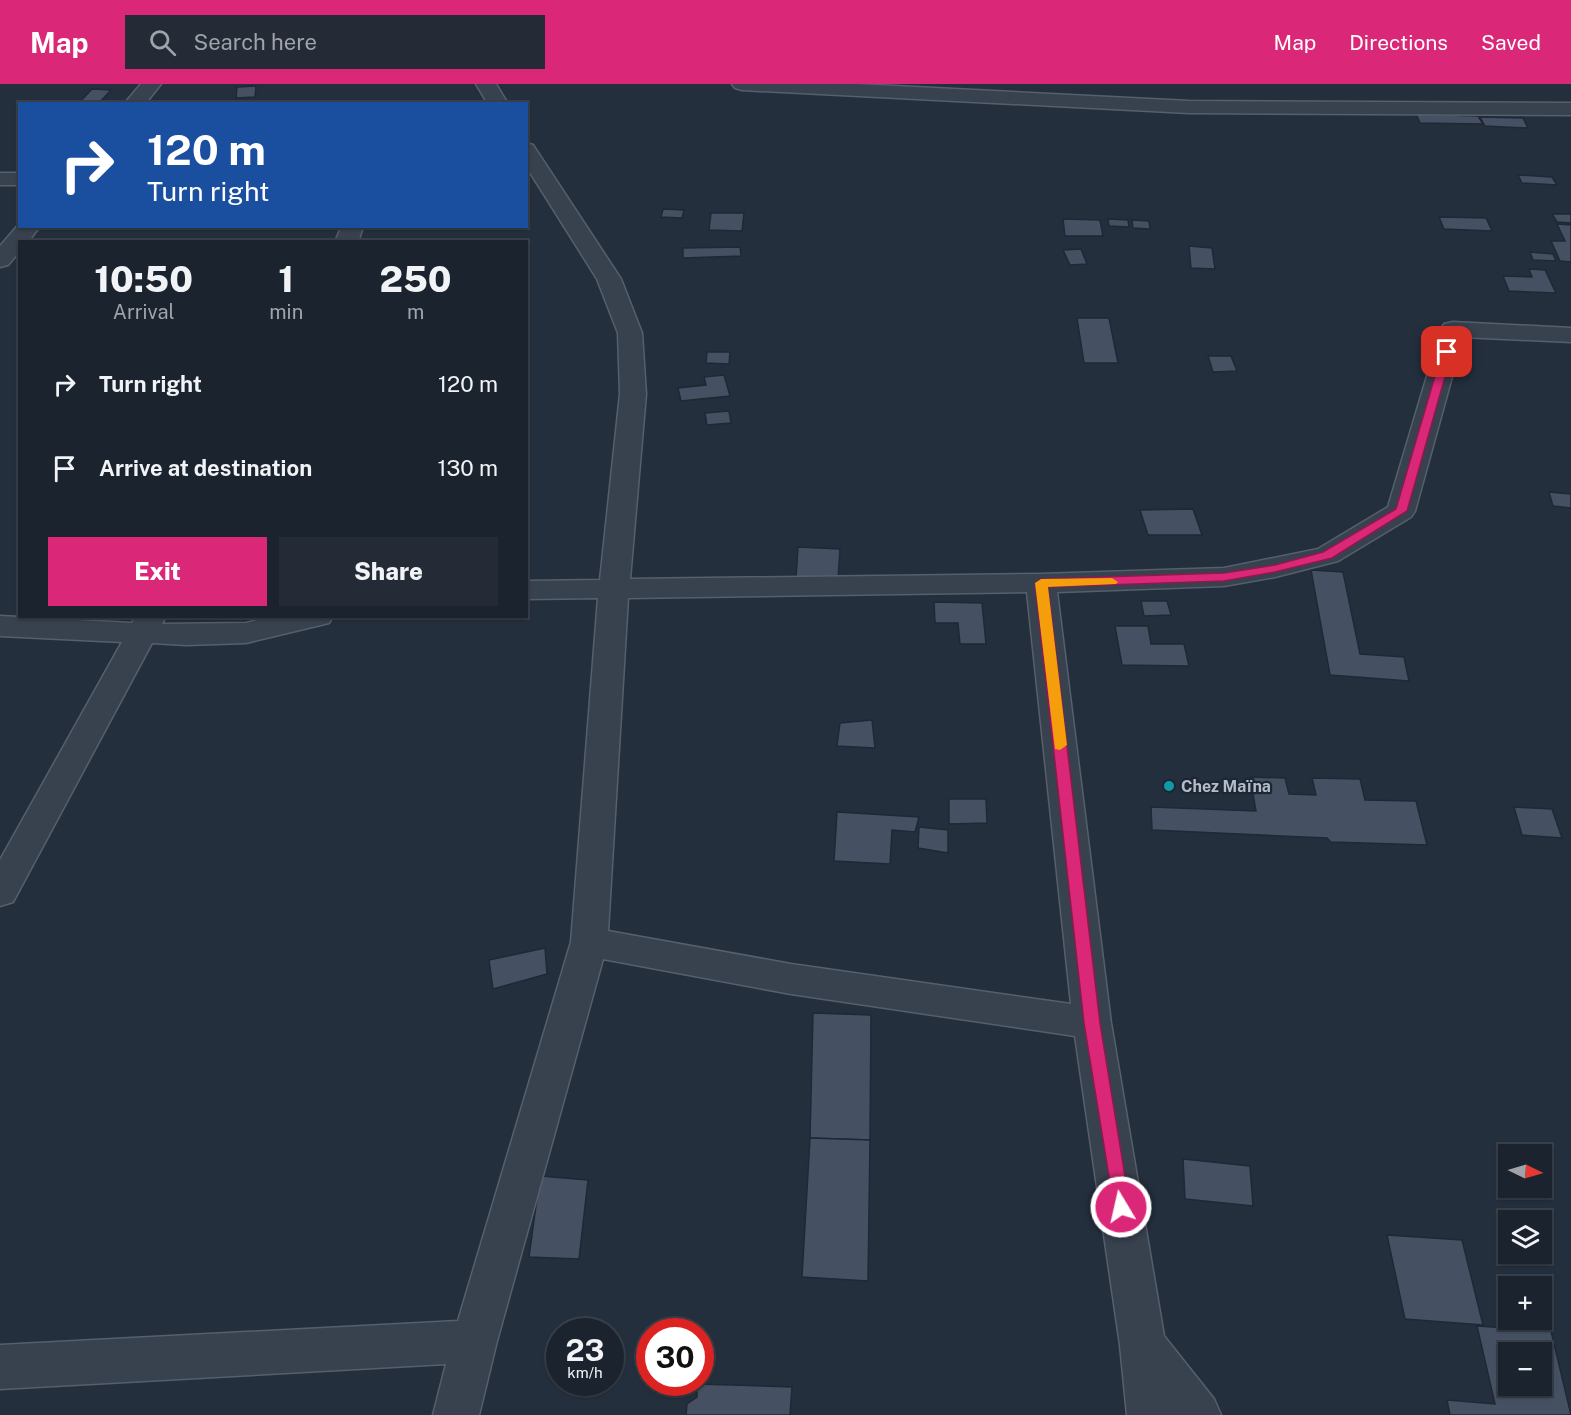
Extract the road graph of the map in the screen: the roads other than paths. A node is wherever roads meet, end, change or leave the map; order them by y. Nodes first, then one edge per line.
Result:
1 (151, 84) edge
2 (486, 84) edge
3 (742, 84) edge
4 (136, 102) edge
5 (497, 102) edge
6 (1571, 109) edge
7 (528, 152) edge
8 (0, 179) edge
9 (18, 179) edge
10 (26, 228) edge
11 (0, 260) edge
12 (1571, 335) edge
13 (1041, 583) junction
14 (614, 589) junction
15 (528, 590) edge
16 (310, 618) edge
17 (147, 625) edge
18 (0, 626) edge
19 (0, 892) edge
20 (589, 942) junction
21 (1092, 1023) junction
22 (474, 1341) junction
23 (1143, 1345) junction
24 (0, 1366) edge
25 (456, 1415) edge
26 (1150, 1415) edge
27 (1198, 1415) edge

1 - 4 street
2 - 5 street
3 - 6 street
7 - 14 street
8 - 9 street
10 - 11 street
12 - 13 street
13 - 14 street
13 - 21 street
14 - 15 street
14 - 20 street
16 - 17 street
17 - 18 street
17 - 19 street
20 - 21 street
20 - 22 street
21 - 23 street
22 - 24 street
22 - 25 street
23 - 26 street
23 - 27 street

